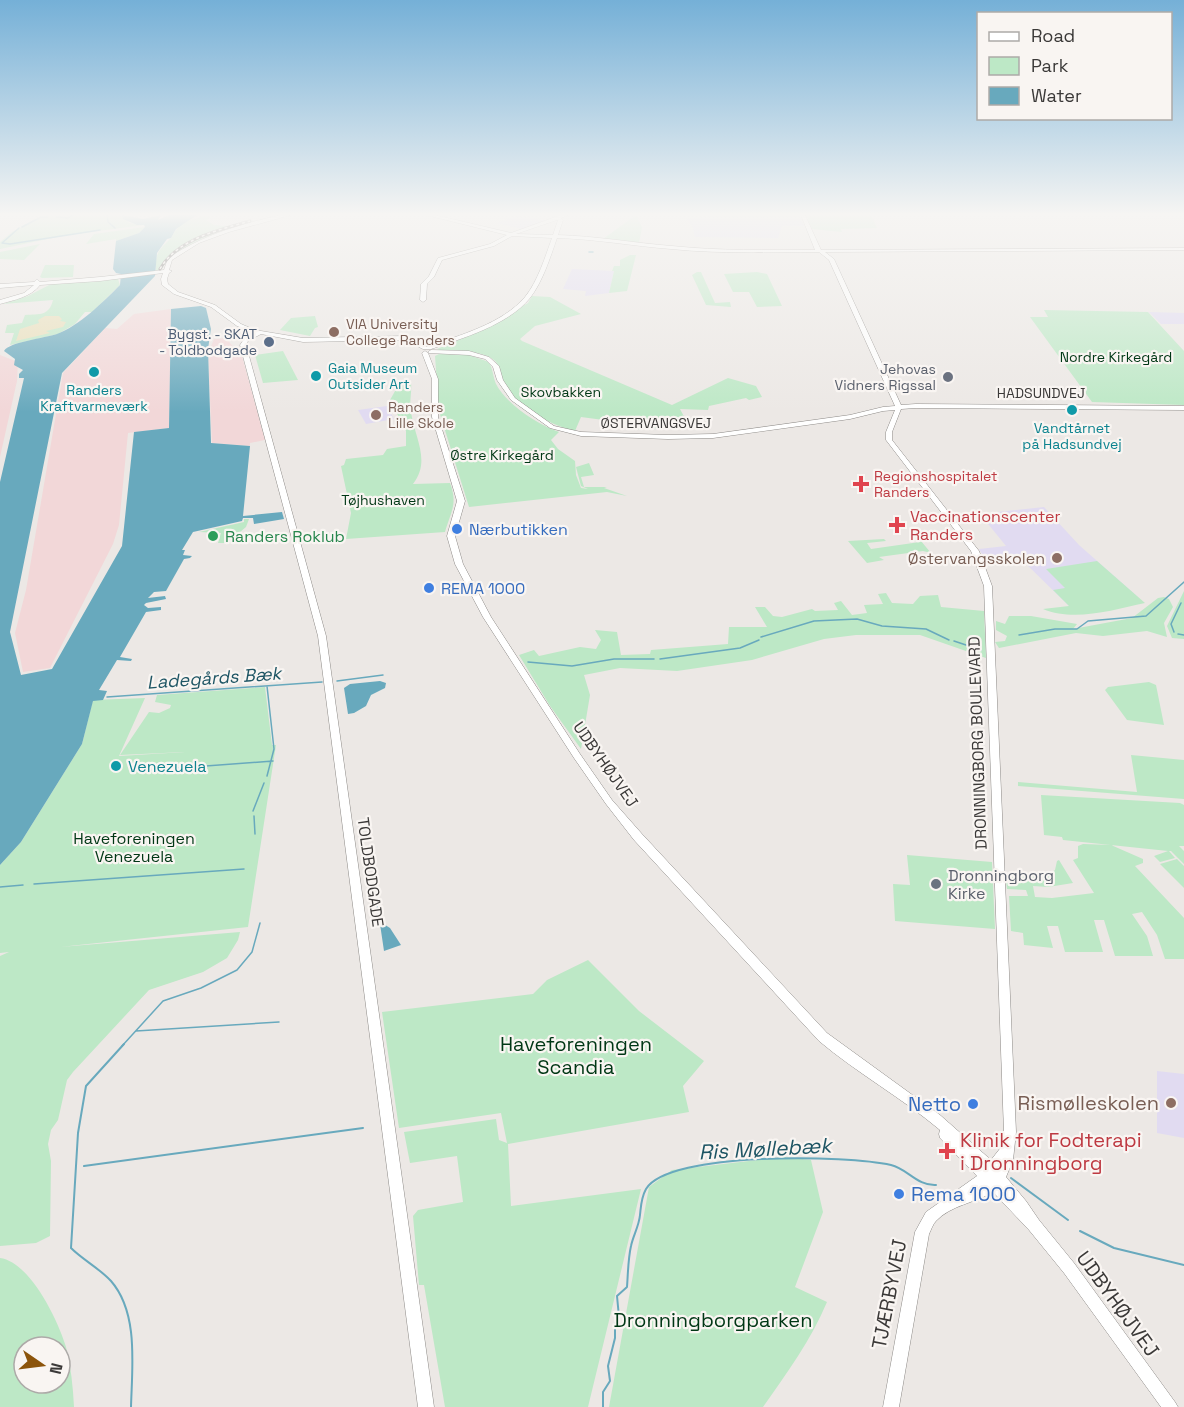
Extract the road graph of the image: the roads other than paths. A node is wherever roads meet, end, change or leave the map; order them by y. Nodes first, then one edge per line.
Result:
1 (54, 281) edge
2 (165, 281) edge
3 (170, 281) edge
4 (427, 281) edge
5 (536, 281) edge
6 (841, 281) edge
7 (35, 282) junction
8 (0, 284) edge
9 (423, 300) dead end
10 (0, 301) edge
11 (266, 332) junction
12 (429, 350) junction
13 (899, 407) junction
14 (1184, 408) edge
15 (992, 1178) junction
16 (426, 1407) edge
17 (891, 1407) edge
18 (1170, 1407) edge

1 - 7 street
2 - 11 street
3 - 11 street
4 - 9 street
5 - 12 street
6 - 13 street
7 - 8 street
7 - 10 street
11 - 12 street
11 - 16 street, TOLDBODGADE
12 - 13 street, ØSTERVANGSVEJ
12 - 15 street, UDBYHØJVEJ
13 - 14 street, HADSUNDVEJ
13 - 15 street, DRONNINGBORG BOULEVARD
15 - 17 street, TJÆRBYVEJ
15 - 18 street, UDBYHØJVEJ

